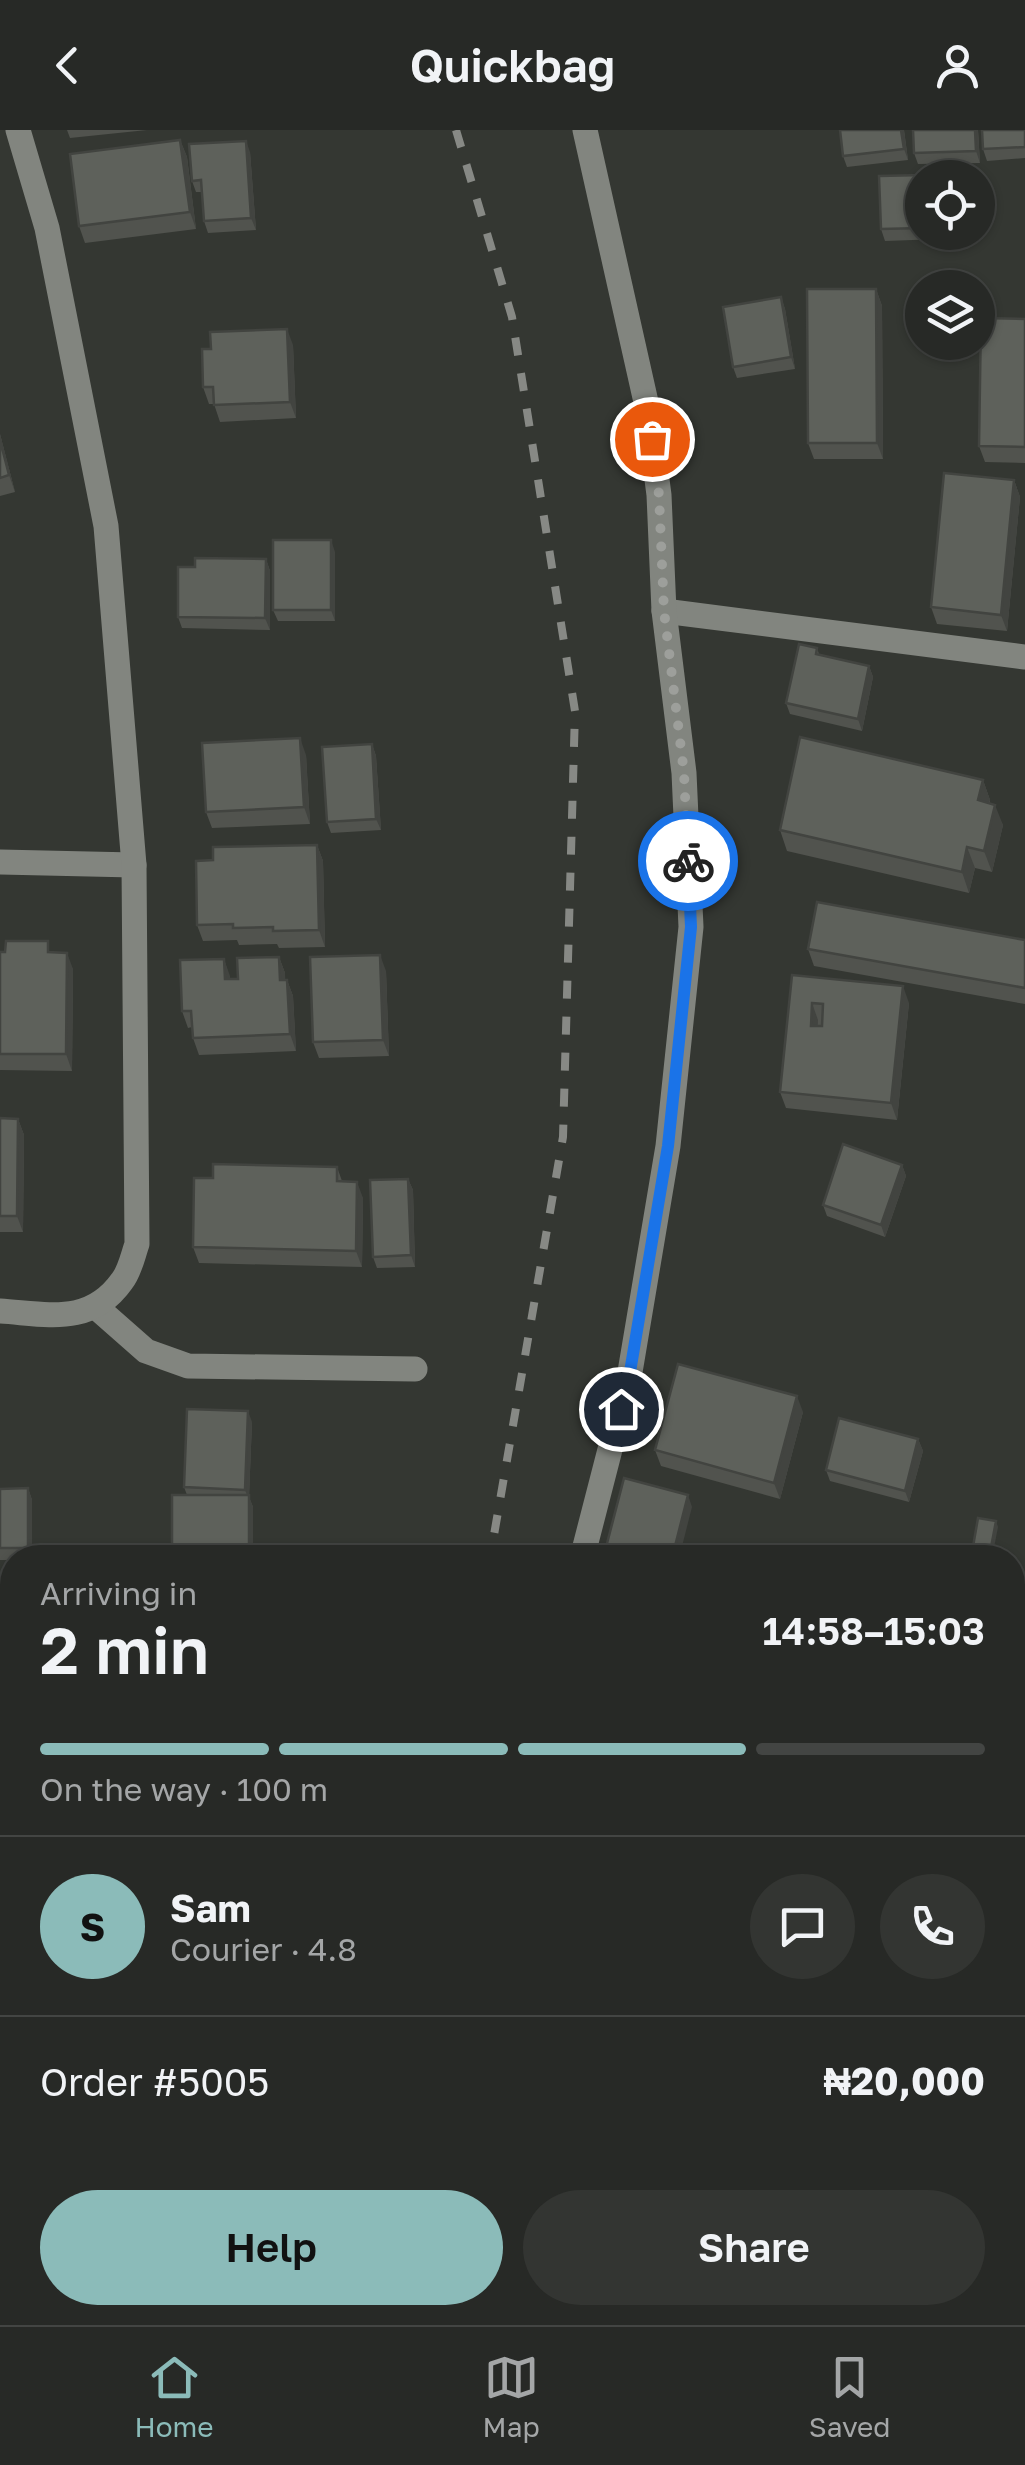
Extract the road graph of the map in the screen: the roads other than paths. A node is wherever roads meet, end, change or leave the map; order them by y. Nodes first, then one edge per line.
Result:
1 (18, 130) edge
2 (585, 130) edge
3 (664, 611) junction
4 (1025, 657) edge
5 (0, 862) edge
6 (134, 865) junction
7 (96, 1307) junction
8 (0, 1312) edge
9 (416, 1369) dead end
10 (585, 1545) edge

1 - 6 street
2 - 3 street
3 - 4 street
3 - 10 street
5 - 6 street
6 - 7 street
7 - 8 street
7 - 9 street

